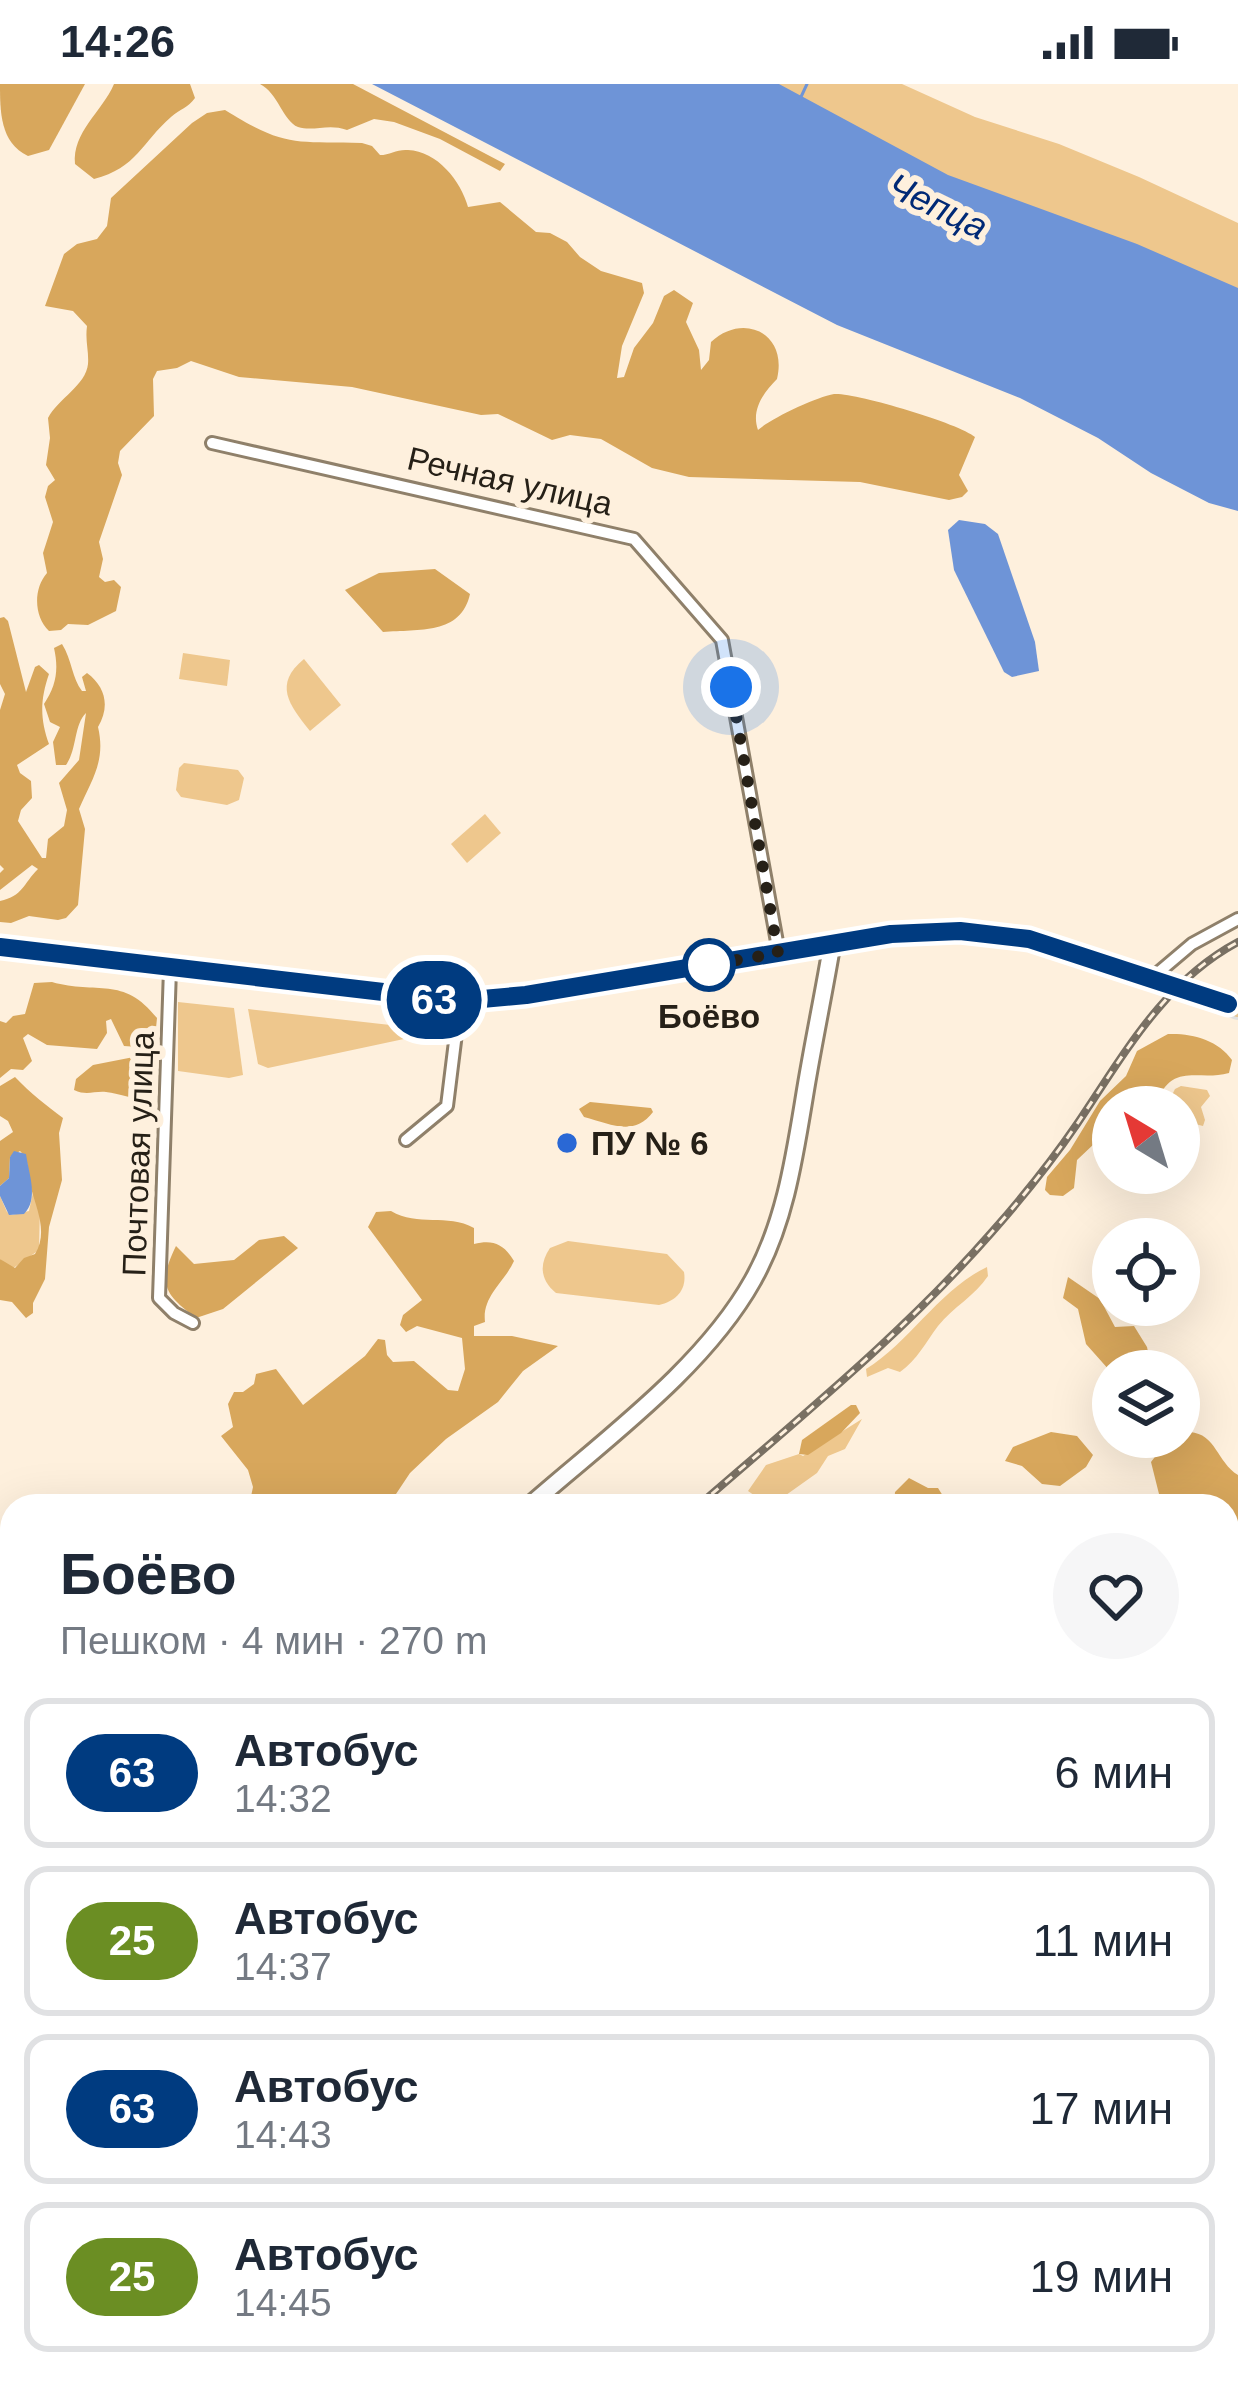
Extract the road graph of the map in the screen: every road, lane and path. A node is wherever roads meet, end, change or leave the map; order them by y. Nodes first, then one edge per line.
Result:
1 (212, 443) dead end
2 (1238, 919) edge
3 (832, 944) junction
4 (0, 947) edge
5 (778, 953) junction
6 (170, 969) junction
7 (1153, 977) junction
8 (460, 1001) junction
9 (1235, 1005) edge
10 (406, 1140) dead end
11 (194, 1323) dead end
12 (542, 1494) edge

1 - 5 street, Речная улица
2 - 7 street
3 - 5 main road
3 - 7 main road
3 - 12 main road
4 - 6 main road
5 - 8 main road
6 - 8 main road
6 - 11 street, Почтовая улица
7 - 9 main road
8 - 10 street

